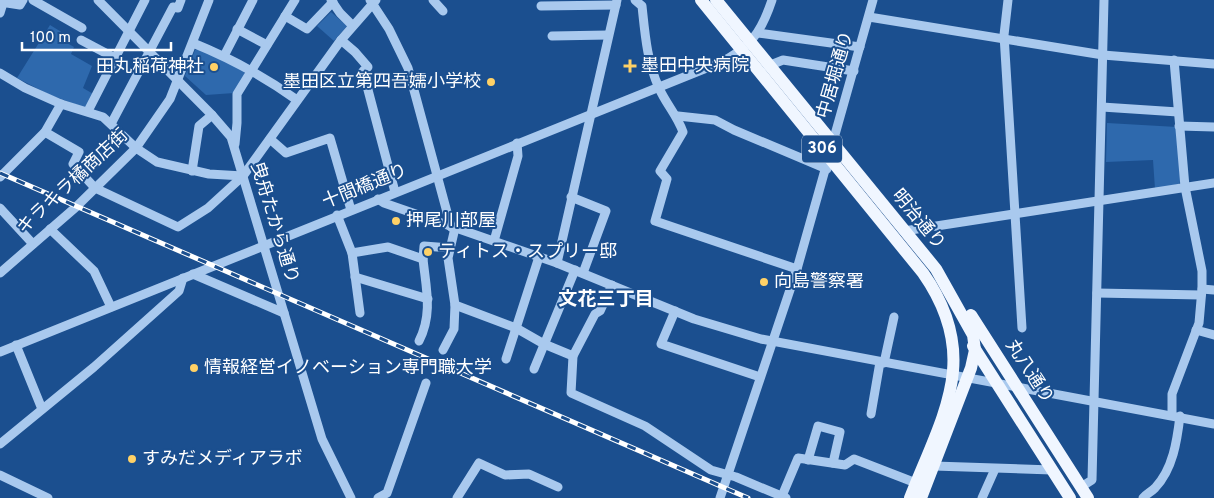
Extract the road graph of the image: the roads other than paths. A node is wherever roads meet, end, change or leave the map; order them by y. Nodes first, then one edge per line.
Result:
1 (22, 0) edge
2 (33, 0) edge
3 (98, 0) edge
4 (145, 0) edge
5 (181, 0) edge
6 (209, 0) edge
7 (253, 0) edge
8 (295, 0) edge
9 (433, 0) edge
10 (635, 0) edge
11 (701, 0) edge
12 (716, 0) edge
13 (772, 0) edge
14 (873, 0) edge
15 (1008, 0) edge
16 (1104, 0) edge
17 (332, 1) edge
18 (373, 1) edge
19 (2, 2) edge
20 (616, 2) edge
21 (541, 6) dead end
22 (443, 11) dead end
23 (0, 13) edge
24 (285, 16) junction
25 (869, 17) junction
26 (352, 25) junction
27 (82, 28) dead end
28 (237, 29) junction
29 (129, 32) junction
30 (758, 33) junction
31 (608, 35) junction
32 (552, 36) dead end
33 (81, 40) dead end
34 (341, 40) junction
35 (1005, 40) junction
36 (193, 43) junction
37 (267, 45) junction
38 (745, 47) junction
39 (860, 47) junction
40 (150, 52) junction
41 (1103, 55) junction
42 (224, 56) junction
43 (115, 58) junction
44 (1174, 60) junction
45 (1214, 64) edge
46 (768, 66) junction
47 (250, 70) junction
48 (854, 71) junction
49 (0, 73) edge
50 (179, 81) junction
51 (658, 87) junction
52 (297, 100) junction
53 (61, 104) junction
54 (1102, 107) junction
55 (88, 111) junction
56 (1178, 112) junction
57 (591, 114) junction
58 (212, 115) junction
59 (678, 116) junction
60 (111, 124) junction
61 (1179, 126) junction
62 (1214, 127) edge
63 (44, 132) junction
64 (270, 139) junction
65 (517, 143) junction
66 (833, 145) junction
67 (234, 146) junction
68 (136, 148) junction
69 (828, 164) junction
70 (192, 171) junction
71 (438, 175) junction
72 (0, 176) edge
73 (242, 176) junction
74 (1214, 183) edge
75 (1185, 187) junction
76 (95, 188) junction
77 (395, 192) junction
78 (571, 197) junction
79 (378, 199) junction
80 (1100, 200) junction
81 (0, 208) edge
82 (351, 210) junction
83 (1015, 214) junction
84 (337, 215) junction
85 (453, 227) junction
86 (50, 228) junction
87 (904, 231) junction
88 (494, 241) junction
89 (33, 244) junction
90 (264, 245) junction
91 (450, 248) junction
92 (352, 253) junction
93 (539, 257) junction
94 (423, 259) junction
95 (557, 263) junction
96 (797, 269) junction
97 (936, 269) junction
98 (0, 272) edge
99 (579, 272) junction
100 (193, 274) junction
101 (355, 277) junction
102 (183, 278) junction
103 (612, 285) junction
104 (1214, 290) edge
105 (1201, 292) junction
106 (1097, 293) junction
107 (428, 299) junction
108 (941, 300) junction
109 (455, 305) junction
110 (111, 307) junction
111 (675, 311) junction
112 (284, 313) junction
113 (360, 313) dead end
114 (894, 317) dead end
115 (516, 328) junction
116 (1022, 328) dead end
117 (1196, 330) junction
118 (1214, 335) edge
119 (772, 340) junction
120 (419, 341) dead end
121 (544, 344) junction
122 (16, 345) junction
123 (443, 350) dead end
124 (975, 350) junction
125 (0, 352) edge
126 (573, 356) junction
127 (506, 359) dead end
128 (882, 363) junction
129 (534, 369) dead end
130 (953, 376) junction
131 (760, 377) junction
132 (968, 378) junction
133 (997, 382) junction
134 (426, 383) dead end
135 (1018, 386) junction
136 (1094, 400) junction
137 (42, 409) junction
138 (871, 414) dead end
139 (1176, 416) junction
140 (1214, 424) edge
141 (0, 444) edge
142 (808, 460) junction
143 (833, 464) junction
144 (934, 466) junction
145 (995, 469) junction
146 (1052, 470) junction
147 (726, 474) junction
148 (0, 475) edge
149 (916, 482) junction
150 (1081, 486) junction
151 (558, 487) dead end
152 (784, 497) edge
153 (48, 498) edge
154 (351, 498) edge
155 (378, 498) edge
156 (457, 498) edge
157 (720, 498) edge
158 (910, 498) edge
159 (921, 498) edge
160 (982, 498) edge
161 (1070, 498) edge
162 (1088, 498) edge
163 (1143, 498) edge

1 - 19 street
2 - 27 street
3 - 29 street, 曳舟たから通り
4 - 29 street
5 - 40 street
6 - 36 street, キラキラ橘商店街
7 - 28 street
8 - 24 street
9 - 22 street
10 - 51 street
11 - 38 main road, 明治通り / 306
12 - 38 main road, 明治通り / 306
13 - 30 street
14 - 25 street, 中居堀通り
15 - 35 street
16 - 41 street
17 - 24 street
17 - 26 street
18 - 26 street
18 - 71 street
19 - 23 street
20 - 21 street
20 - 31 street
24 - 37 street
25 - 35 street
25 - 39 street, 中居堀通り
26 - 34 street
28 - 37 street
28 - 42 street
29 - 40 street, 曳舟たから通り
29 - 43 street
30 - 38 street
30 - 39 street
31 - 32 street
31 - 57 street
33 - 43 street
34 - 52 street
34 - 77 street
35 - 41 street
35 - 83 street
36 - 42 street
36 - 50 street, キラキラ橘商店街
37 - 47 street
38 - 46 main road, 明治通り / 306
38 - 51 street, 十間橋通り
38 - 69 main road, 明治通り / 306
39 - 48 street, 中居堀通り
40 - 50 street, 曳舟たから通り
40 - 60 street
41 - 44 street
41 - 54 street
42 - 47 street
43 - 55 street
44 - 45 street
44 - 56 street
46 - 48 street
46 - 66 main road, 明治通り / 306
47 - 52 street
47 - 67 street
48 - 66 street, 中居堀通り
49 - 53 street
50 - 58 street, 曳舟たから通り
50 - 68 street, キラキラ橘商店街
51 - 57 street, 十間橋通り
51 - 59 street
52 - 64 street
53 - 55 street
53 - 63 street
54 - 56 street
54 - 80 street
55 - 60 street
56 - 61 street
57 - 65 street, 十間橋通り
57 - 78 street
58 - 67 street, 曳舟たから通り
58 - 70 street
59 - 69 street
59 - 96 street
60 - 68 street
61 - 62 street
61 - 75 street
63 - 72 street
63 - 76 street
64 - 73 street
64 - 82 street
65 - 71 street, 十間橋通り
65 - 88 street
66 - 69 street, 中居堀通り
66 - 87 main road, 明治通り / 306
67 - 73 street, 曳舟たから通り
68 - 70 street
68 - 76 street, キラキラ橘商店街
69 - 96 street, 中居堀通り
69 - 108 main road, 明治通り / 306
70 - 73 street
71 - 77 street, 十間橋通り
71 - 85 street
73 - 76 street
73 - 90 street, 曳舟たから通り
74 - 75 street
75 - 80 street
75 - 105 street
76 - 86 street, キラキラ橘商店街
77 - 79 street, 十間橋通り
78 - 95 street
78 - 99 street
79 - 82 street, 十間橋通り
79 - 85 street
80 - 83 street
80 - 106 street
81 - 89 street
82 - 84 street, 十間橋通り
83 - 87 street
83 - 116 street
84 - 90 street, 十間橋通り
84 - 92 street
85 - 88 street
85 - 91 street
86 - 89 street, キラキラ橘商店街
86 - 110 street
87 - 97 main road, 明治通り / 306
88 - 93 street
89 - 98 street, キラキラ橘商店街
90 - 100 street, 十間橋通り
90 - 112 street, 曳舟たから通り
91 - 94 street
91 - 109 street
92 - 94 street
92 - 101 street
93 - 95 street
93 - 115 street
94 - 107 street
95 - 99 street
96 - 119 street, 中居堀通り
97 - 124 main road, 明治通り / 306
97 - 135 main road, 丸八通り
99 - 103 street
99 - 121 street
100 - 102 street, 十間橋通り
100 - 112 street
101 - 107 street
101 - 113 street
102 - 110 street, 十間橋通り
102 - 137 street
103 - 111 street
103 - 126 street
104 - 105 street
105 - 106 street
105 - 117 street
106 - 136 street
107 - 120 street
108 - 124 main road, 丸八通り
108 - 130 main road, 明治通り / 306
109 - 115 street
109 - 123 street
110 - 122 street, 十間橋通り
111 - 119 street
111 - 131 street
112 - 154 street, 曳舟たから通り
114 - 128 street
115 - 121 street
115 - 127 street
117 - 118 street
117 - 139 street
119 - 128 street
119 - 131 street, 中居堀通り
121 - 126 street
121 - 129 street
122 - 125 street, 十間橋通り
122 - 137 street
124 - 132 main road, 明治通り / 306
124 - 133 main road, 丸八通り
126 - 147 street
128 - 130 street
128 - 138 street
130 - 132 street
130 - 149 main road, 明治通り / 306
131 - 147 street, 中居堀通り
132 - 133 street
132 - 144 main road, 明治通り / 306
133 - 135 street
133 - 146 main road, 丸八通り
134 - 155 street
135 - 136 street
135 - 150 main road, 丸八通り
136 - 139 street
136 - 150 street
137 - 141 street
139 - 140 street
139 - 163 street
142 - 143 street
142 - 143 street
142 - 152 street
143 - 149 street
144 - 145 street
144 - 159 main road, 明治通り / 306
145 - 146 street
145 - 160 street
146 - 161 main road, 丸八通り
147 - 152 street
147 - 157 street, 中居堀通り
148 - 153 street
149 - 158 main road, 明治通り / 306
150 - 162 main road, 丸八通り
151 - 156 street

